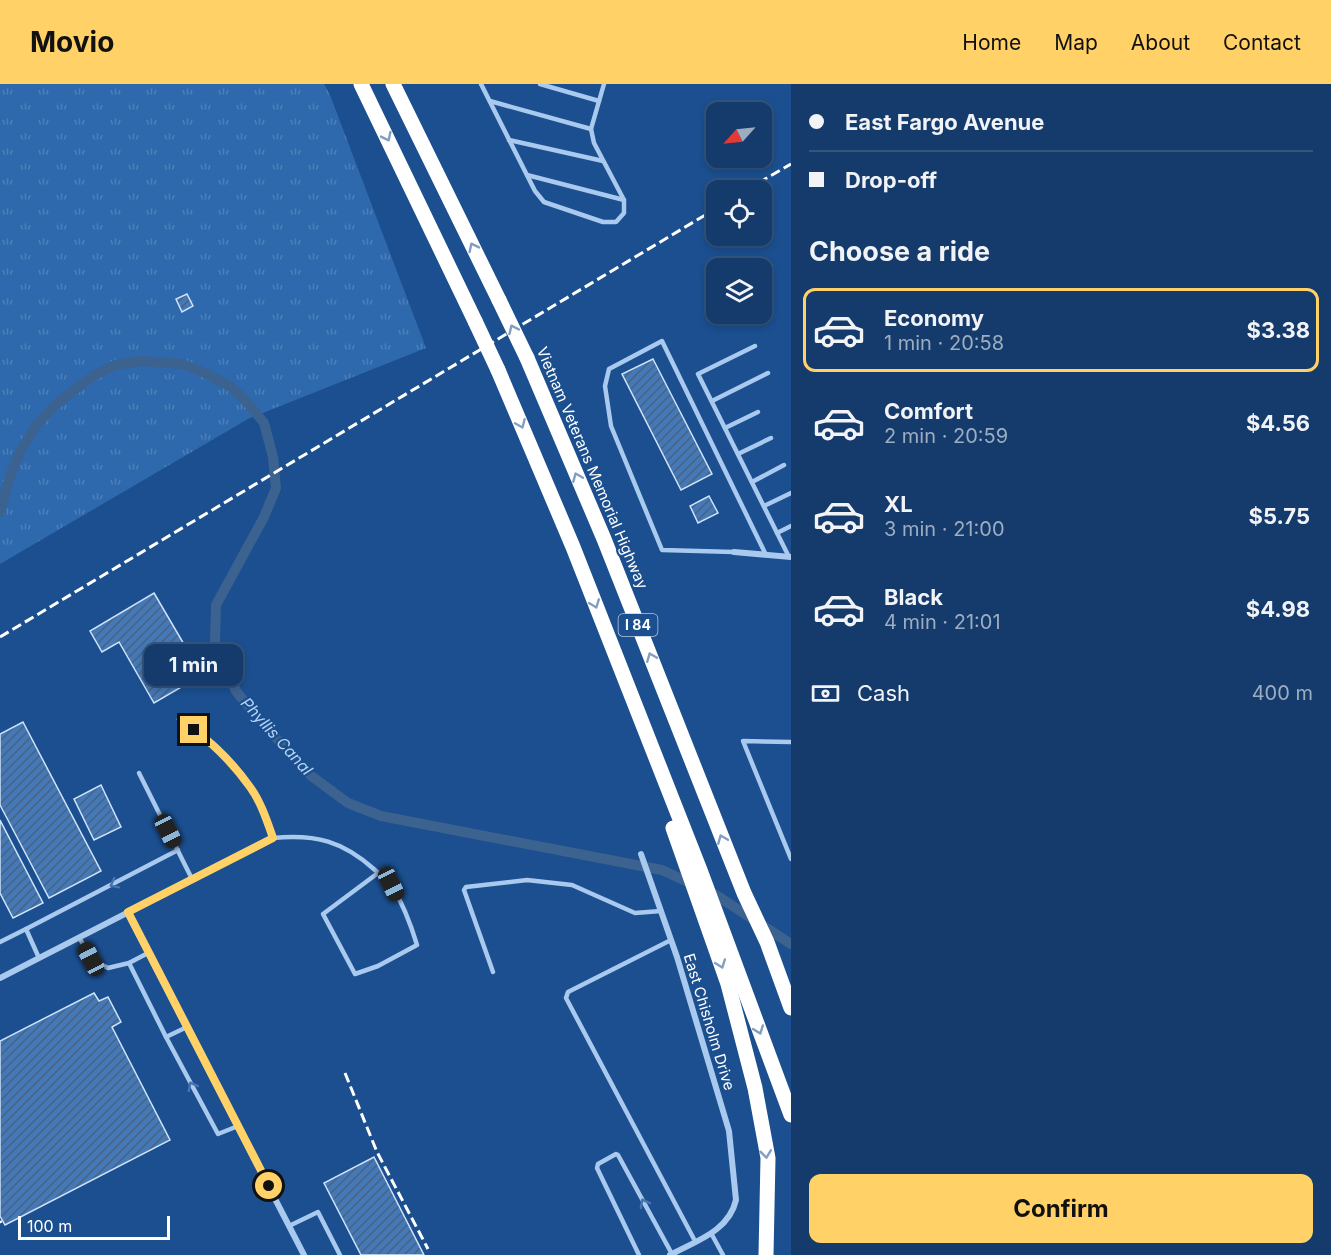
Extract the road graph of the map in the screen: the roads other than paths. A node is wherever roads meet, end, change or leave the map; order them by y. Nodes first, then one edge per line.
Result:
1 (361, 84) edge
2 (393, 84) edge
3 (481, 84) edge
4 (540, 84) edge
5 (604, 84) edge
6 (489, 100) junction
7 (599, 101) junction
8 (591, 129) junction
9 (509, 140) junction
10 (603, 161) junction
11 (527, 176) junction
12 (624, 200) junction
13 (755, 346) dead end
14 (768, 374) dead end
15 (712, 401) junction
16 (758, 412) dead end
17 (725, 428) junction
18 (771, 438) dead end
19 (738, 454) junction
20 (784, 465) dead end
21 (752, 482) junction
22 (791, 493) edge
23 (764, 506) junction
24 (791, 526) edge
25 (777, 533) junction
26 (734, 552) joint
27 (766, 555) junction
28 (790, 557) edge
29 (638, 712) junction
30 (179, 719) dead end
31 (791, 742) edge
32 (139, 773) dead end
33 (273, 838) junction
34 (178, 850) junction
35 (640, 854) dead end
36 (791, 858) edge
37 (378, 873) junction
38 (192, 879) junction
39 (661, 911) junction
40 (128, 912) junction
41 (26, 930) junction
42 (79, 937) junction
43 (671, 940) junction
44 (0, 942) edge
45 (767, 942) junction
46 (148, 953) junction
47 (39, 958) junction
48 (129, 963) junction
49 (493, 972) dead end
50 (0, 978) edge
51 (791, 993) edge
52 (791, 1008) edge
53 (187, 1027) junction
54 (166, 1037) junction
55 (791, 1115) edge
56 (238, 1126) junction
57 (289, 1226) junction
58 (711, 1233) junction
59 (695, 1241) junction
60 (304, 1255) edge
61 (340, 1255) edge
62 (639, 1255) edge
63 (671, 1255) edge
64 (723, 1255) edge
65 (766, 1255) edge

1 -> 29 highway, I 84, bridge
45 -> 2 highway, Vietnam Veterans Memorial Highway / I 84, bridge
3 - 6 lane
4 - 7 lane
5 - 7 lane
6 - 8 lane
6 - 9 lane
7 - 8 lane
8 - 10 lane
9 - 10 lane
9 - 11 lane
10 - 12 lane
11 - 12 lane
11 - 12 lane
13 - 15 lane
14 - 15 lane
15 - 17 lane
16 - 17 lane
17 - 19 lane
18 - 19 lane
19 - 21 lane
20 - 21 lane
21 - 23 lane
22 - 23 lane
23 - 25 lane
24 - 25 lane
25 - 28 lane
26 - 27 street
26 - 27 lane
27 - 28 street
29 -> 55 highway, I 84
29 -> 65 highway
30 - 33 lane
31 - 36 lane
32 - 34 lane
33 - 37 lane
33 - 38 street
34 - 38 lane
34 -> 41 lane
35 - 39 street, East Chisholm Drive
37 - 37 lane
38 - 40 street
39 - 43 street, East Chisholm Drive
39 - 49 lane
40 - 42 street
40 - 46 street
41 - 44 lane
41 - 47 lane
42 - 47 street
42 - 48 lane
43 - 58 street, East Chisholm Drive
43 - 59 lane
45 - 51 highway
45 - 52 highway, Vietnam Veterans Memorial Highway / I 84
46 - 48 lane
46 - 53 street
47 - 50 street
48 - 54 lane
53 - 54 lane
53 - 56 street
56 -> 54 lane
56 - 57 street
57 - 60 street
57 - 61 lane
58 - 59 street, East Chisholm Drive
58 - 64 lane
59 - 63 street, East Chisholm Drive
63 -> 62 lane

